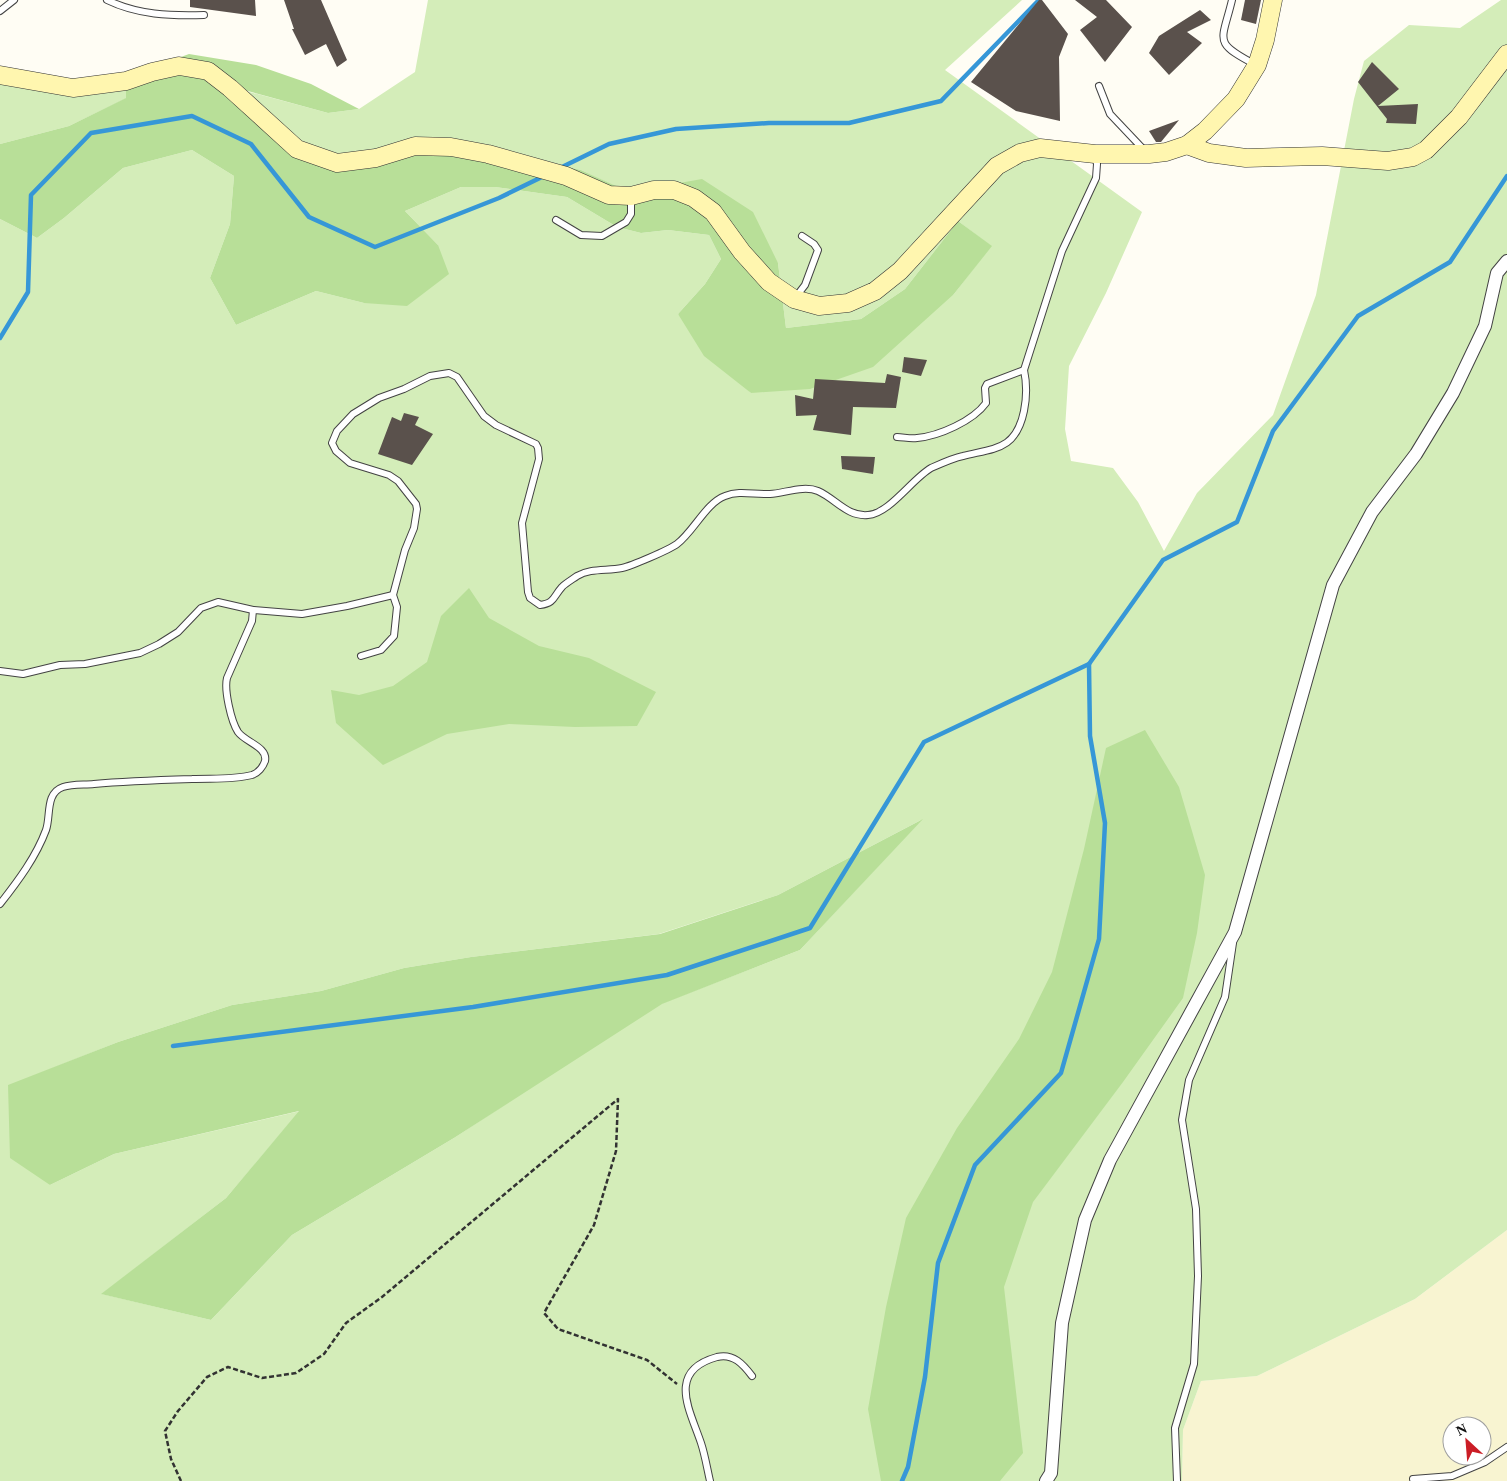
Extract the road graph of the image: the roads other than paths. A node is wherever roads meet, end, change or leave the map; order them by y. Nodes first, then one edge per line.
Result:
1 (14, 0) edge
2 (107, 0) edge
3 (1232, 0) edge
4 (1273, 0) edge
5 (0, 11) edge
6 (204, 15) dead end
7 (1507, 54) edge
8 (1257, 65) junction
9 (0, 75) edge
10 (1099, 86) dead end
11 (1187, 145) junction
12 (1095, 154) junction
13 (1149, 154) junction
14 (631, 196) junction
15 (556, 220) dead end
16 (802, 236) dead end
17 (1507, 261) edge
18 (794, 299) junction
19 (1024, 370) junction
20 (897, 437) dead end
21 (393, 595) junction
22 (254, 610) junction
23 (361, 656) dead end
24 (0, 671) edge
25 (0, 904) edge
26 (1235, 932) junction
27 (752, 1376) dead end
28 (1507, 1447) edge
29 (1413, 1479) dead end
30 (710, 1481) edge
31 (1046, 1481) edge
32 (1177, 1481) edge

1 - 5 lane
2 - 6 lane
3 - 8 lane
4 - 8 street
7 - 11 street
8 - 11 street
9 - 14 street
10 - 13 lane
11 - 13 street
12 - 13 street
12 - 18 street
12 - 19 lane
14 - 15 lane
14 - 18 street
16 - 18 lane
17 - 26 street
19 - 20 lane
19 - 21 lane
21 - 22 lane
21 - 23 lane
22 - 24 lane
22 - 25 lane
26 - 31 street
26 - 32 lane
27 - 30 lane
28 - 29 lane

